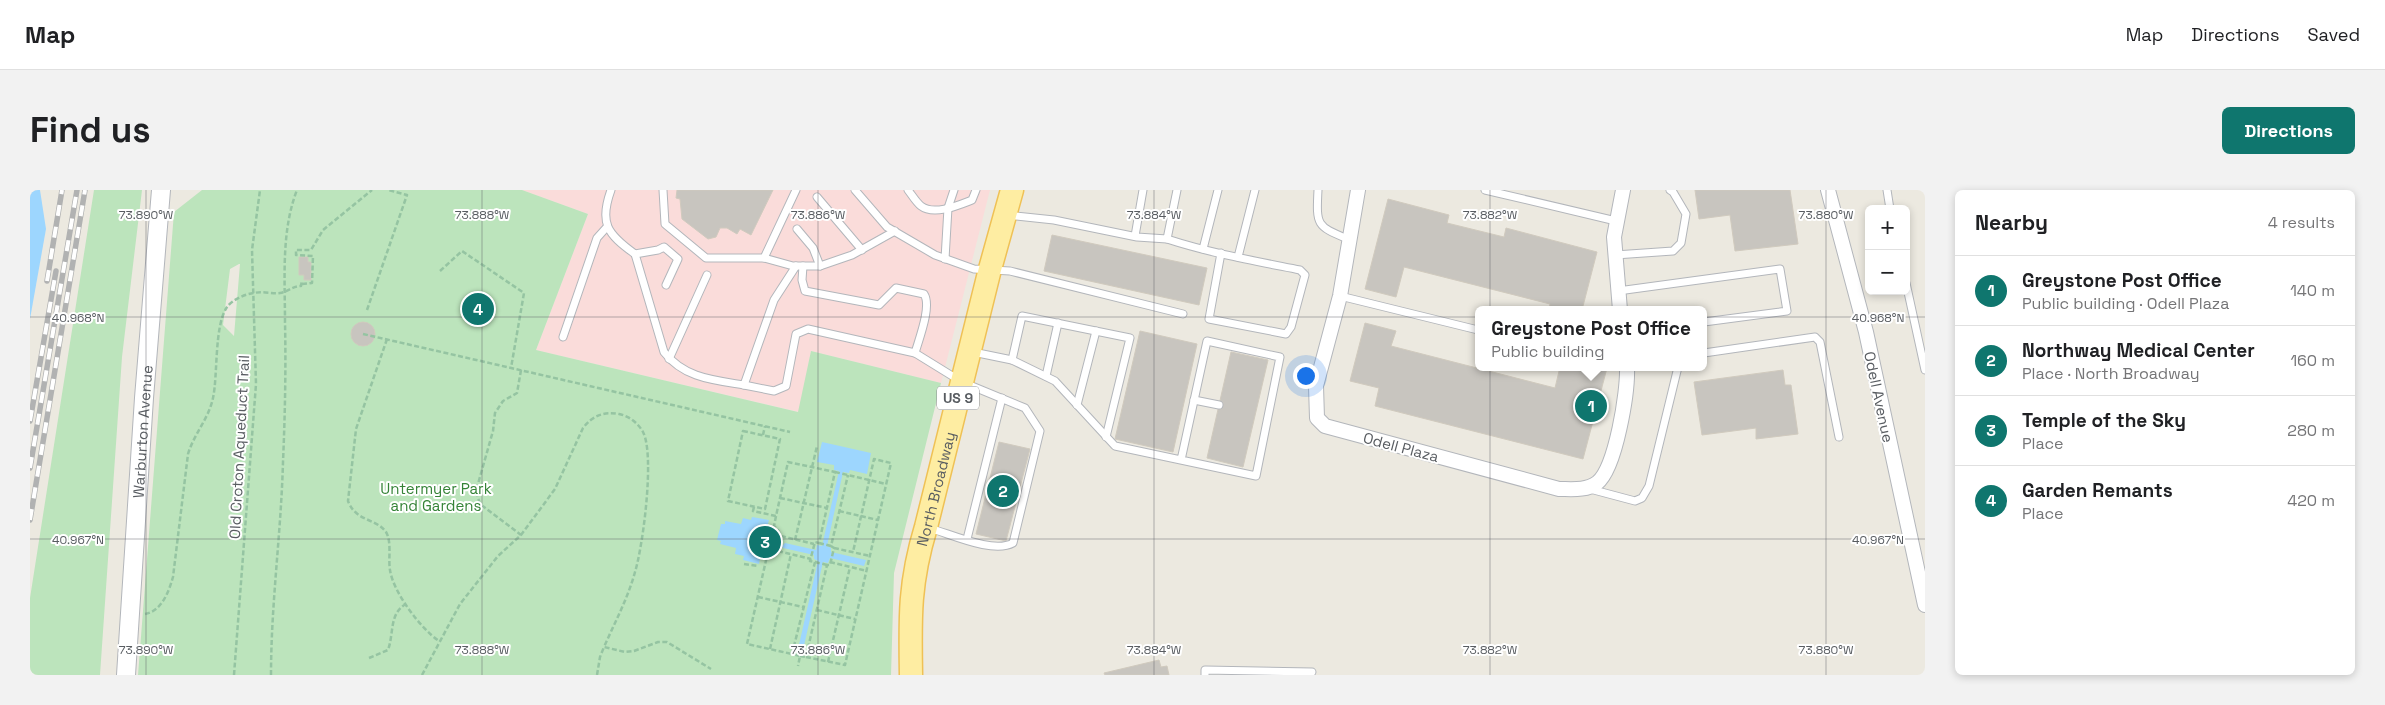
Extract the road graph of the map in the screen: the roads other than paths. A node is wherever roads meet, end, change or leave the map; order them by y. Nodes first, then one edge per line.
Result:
1 (161, 190) edge
2 (611, 190) edge
3 (663, 190) edge
4 (796, 190) edge
5 (855, 190) edge
6 (908, 190) edge
7 (954, 190) edge
8 (976, 190) edge
9 (1012, 190) edge
10 (1143, 190) edge
11 (1177, 190) edge
12 (1218, 190) edge
13 (1255, 190) edge
14 (1318, 190) edge
15 (1358, 190) edge
16 (1485, 190) edge
17 (1622, 190) edge
18 (1670, 190) edge
19 (1828, 190) edge
20 (1887, 190) edge
21 (817, 197) dead end
22 (1889, 205) edge
23 (948, 208) junction
24 (1006, 215) junction
25 (1616, 221) junction
26 (606, 228) junction
27 (796, 229) dead end
28 (895, 231) junction
29 (1135, 236) junction
30 (1167, 239) junction
31 (1351, 241) junction
32 (1203, 249) junction
33 (862, 250) junction
34 (1221, 253) junction
35 (635, 254) junction
36 (1615, 254) junction
37 (1238, 257) junction
38 (764, 258) junction
39 (944, 259) junction
40 (799, 266) junction
41 (820, 266) junction
42 (990, 269) junction
43 (707, 275) dead end
44 (666, 285) dead end
45 (1618, 291) junction
46 (1909, 295) edge
47 (1340, 296) junction
48 (1620, 306) edge
49 (1183, 314) dead end
50 (1707, 322) edge
51 (1058, 324) junction
52 (1475, 329) edge
53 (1096, 331) junction
54 (563, 337) dead end
55 (970, 352) junction
56 (915, 353) junction
57 (1707, 353) edge
58 (669, 359) junction
59 (1012, 360) junction
60 (1925, 370) edge
61 (1627, 371) edge
62 (1677, 371) edge
63 (1046, 376) junction
64 (962, 382) junction
65 (744, 385) junction
66 (1002, 398) junction
67 (1194, 400) junction
68 (1077, 405) junction
69 (1219, 406) dead end
70 (1839, 436) dead end
71 (1106, 437) junction
72 (1181, 460) junction
73 (1587, 488) junction
74 (926, 527) junction
75 (967, 539) junction
76 (1925, 605) edge
77 (1312, 672) dead end
78 (126, 675) edge
79 (911, 675) edge
80 (1205, 675) edge

1 - 78 street, Warburton Avenue
2 - 26 lane
3 - 38 lane
4 - 38 lane
5 - 28 lane
6 - 23 lane
7 - 23 lane
8 - 23 lane
9 - 24 main road, North Broadway / US 9
10 - 29 lane
11 - 30 lane
12 - 32 lane
13 - 37 lane
14 - 31 lane
15 - 31 street, Odell Plaza
16 - 25 lane
17 - 25 street
18 - 36 lane
19 - 76 street, Odell Avenue
20 - 22 lane
21 - 33 lane
23 - 39 lane
24 - 29 lane
24 - 42 main road, North Broadway / US 9
25 - 36 street
26 - 35 lane
26 - 54 lane
27 - 41 lane
28 - 33 lane
28 - 39 lane
29 - 30 lane
30 - 32 lane
31 - 47 street, Odell Plaza
32 - 34 lane
33 - 41 lane
34 - 37 lane
34 - 37 lane
35 - 44 lane
35 - 58 lane
36 - 45 street
38 - 40 lane
39 - 42 lane
40 - 41 lane
40 - 56 lane
40 - 65 lane
42 - 49 lane
42 - 55 main road, North Broadway / US 9
43 - 58 lane
45 - 48 street
45 - 50 lane
46 - 60 lane
47 - 52 lane
47 - 73 street, Odell Plaza
51 - 53 lane
51 - 59 lane
51 - 63 lane
53 - 68 lane
53 - 71 lane
55 - 59 lane
55 - 64 main road, North Broadway / US 9
56 - 64 lane
56 - 65 lane
57 - 70 lane
58 - 65 lane
59 - 63 lane
61 - 73 street
62 - 73 lane
63 - 68 lane
64 - 66 lane
64 - 74 main road, North Broadway / US 9
66 - 75 lane
66 - 75 lane
67 - 69 lane
67 - 72 lane
67 - 72 lane
68 - 71 lane
71 - 72 lane
74 - 75 lane
74 - 79 main road, North Broadway / US 9
77 - 80 lane

